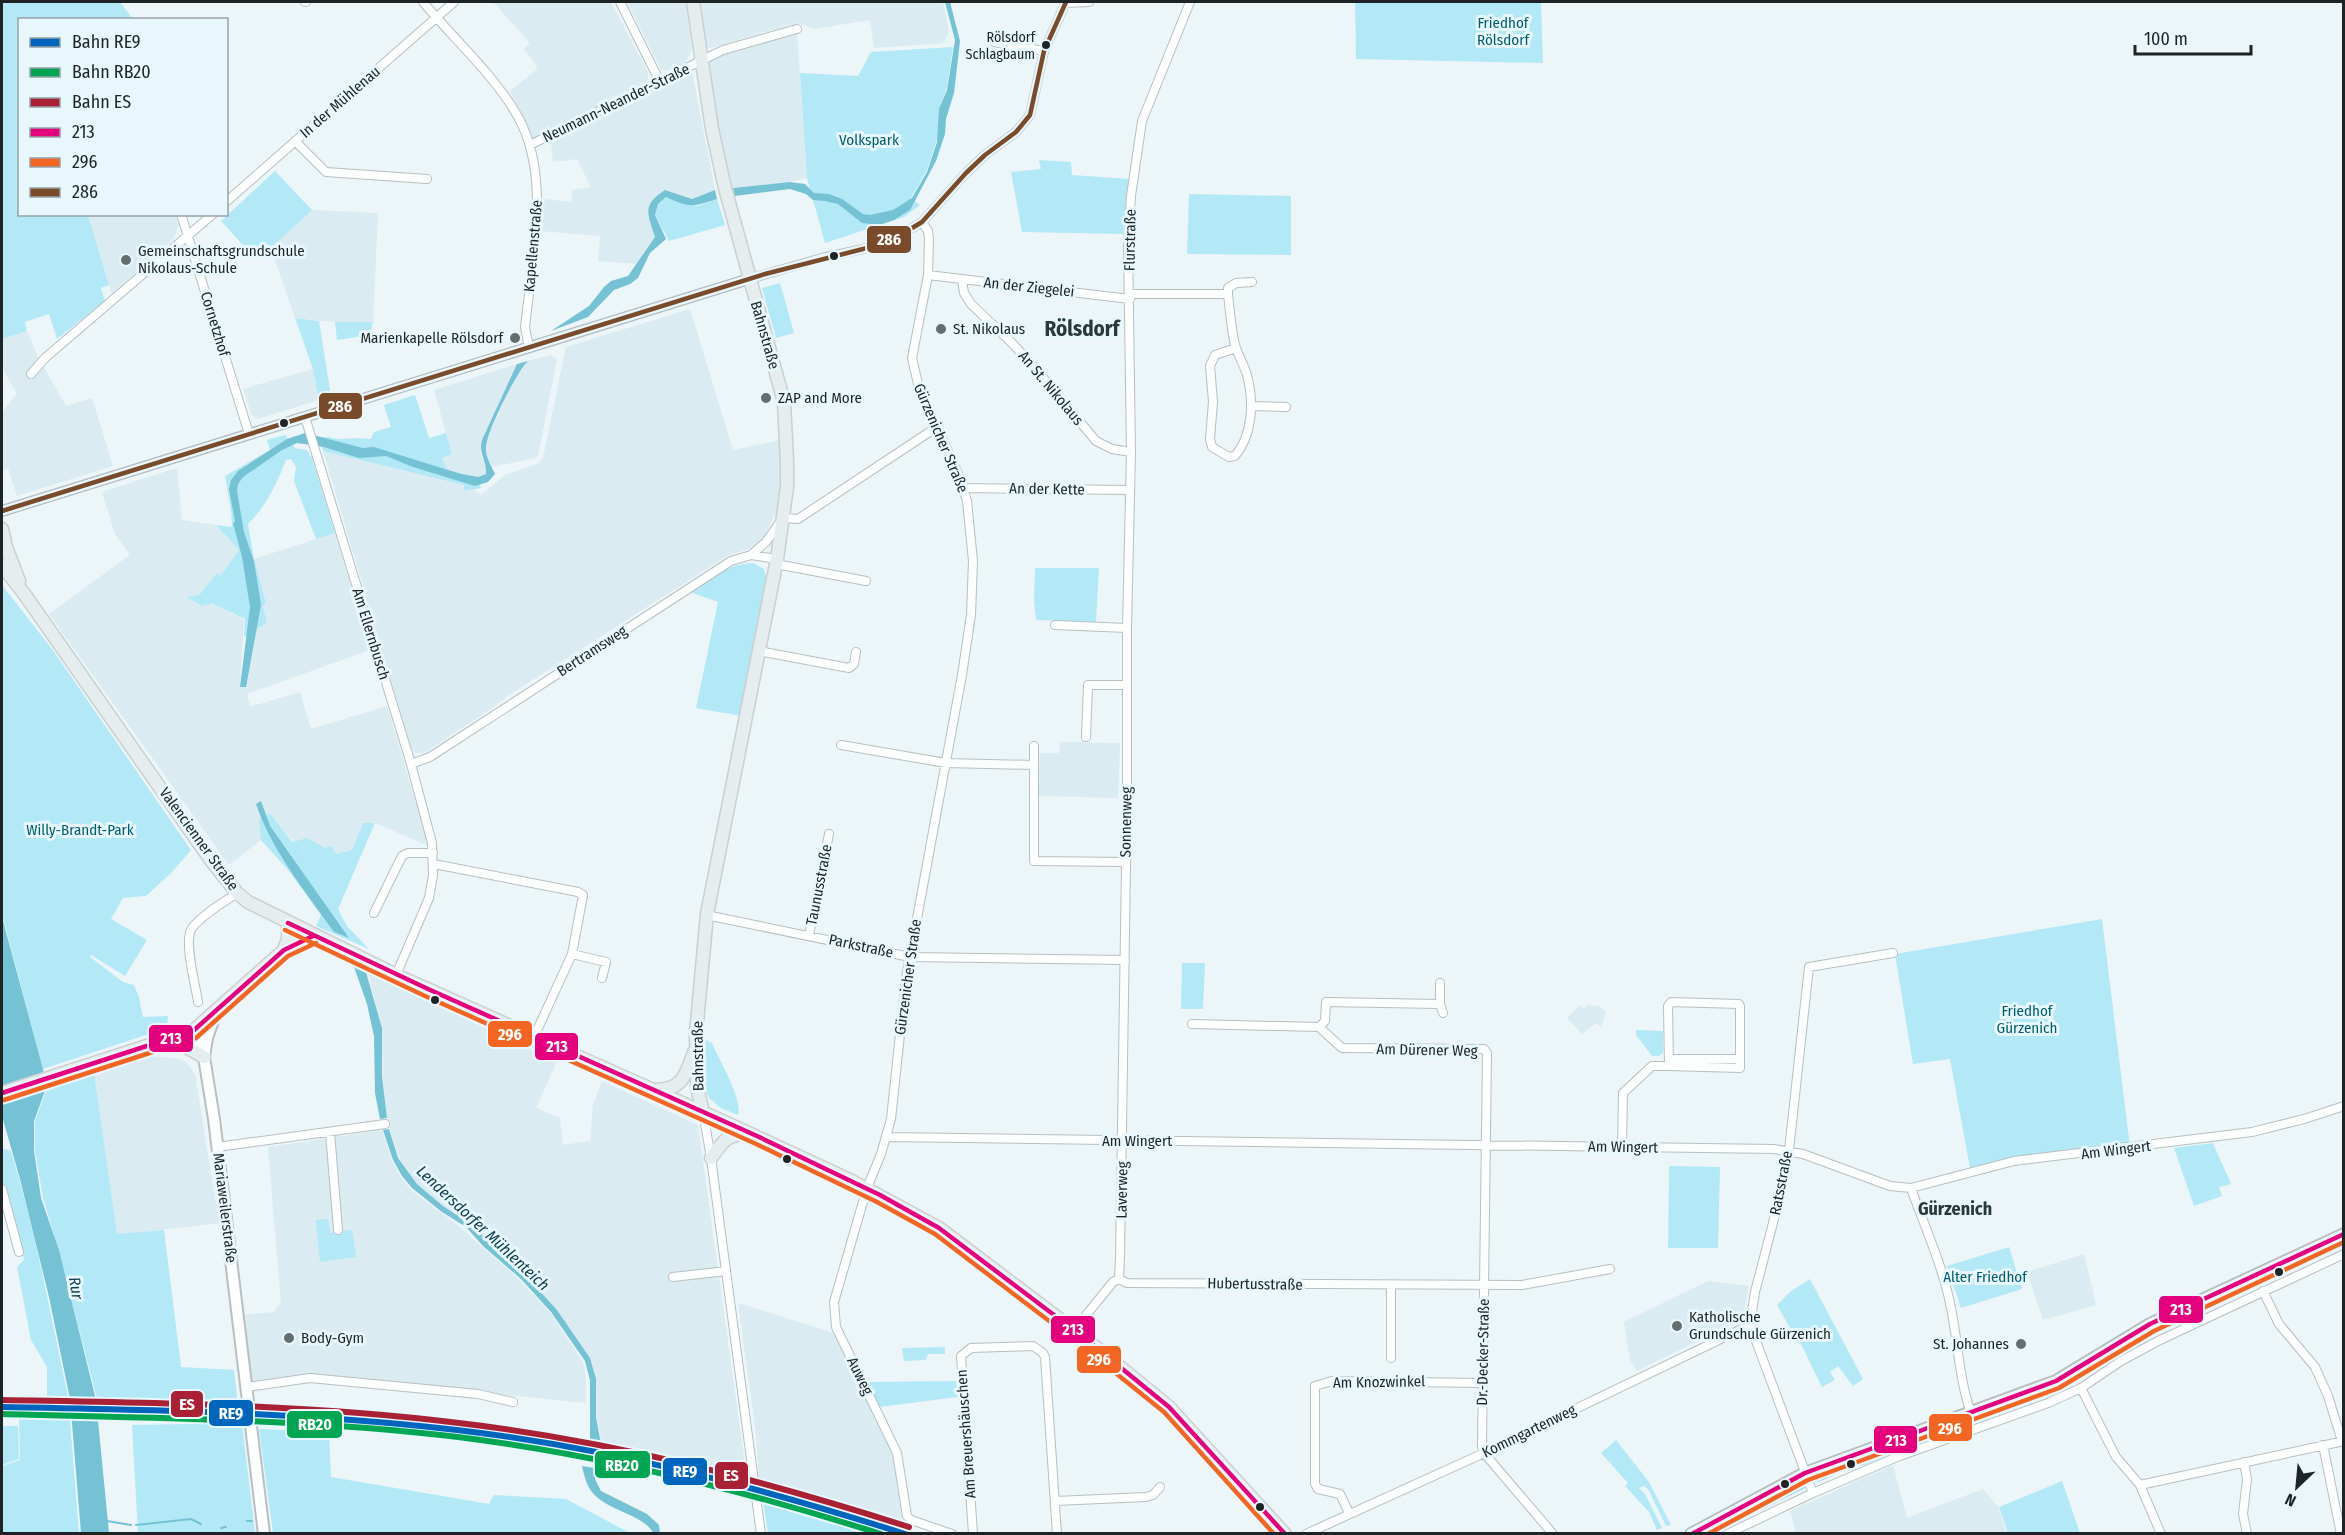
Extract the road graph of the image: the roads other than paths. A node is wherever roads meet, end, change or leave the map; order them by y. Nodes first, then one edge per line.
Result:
1 (423, 2) edge
2 (454, 2) edge
3 (620, 2) edge
4 (693, 2) edge
5 (1066, 2) edge
6 (1089, 2) edge
7 (1190, 2) edge
8 (436, 18) junction
9 (797, 29) dead end
10 (994, 42) dead end
11 (1044, 51) junction
12 (701, 61) junction
13 (660, 82) junction
14 (295, 141) junction
15 (530, 145) junction
16 (427, 179) dead end
17 (228, 200) edge
18 (182, 216) edge
19 (211, 216) edge
20 (922, 222) junction
21 (188, 236) junction
22 (928, 275) junction
23 (749, 279) junction
24 (962, 280) junction
25 (1252, 282) dead end
26 (1228, 294) junction
27 (1130, 296) junction
28 (529, 348) junction
29 (1236, 348) junction
30 (32, 374) dead end
31 (1252, 406) junction
32 (1286, 407) dead end
33 (305, 417) junction
34 (937, 427) junction
35 (249, 434) junction
36 (1131, 452) junction
37 (964, 488) junction
38 (1130, 490) junction
39 (2, 511) edge
40 (783, 518) junction
41 (2, 529) edge
42 (4, 548) edge
43 (751, 555) junction
44 (776, 562) junction
45 (2, 565) edge
46 (866, 581) dead end
47 (25, 595) junction
48 (1055, 625) dead end
49 (1127, 627) junction
50 (759, 651) junction
51 (856, 652) dead end
52 (1126, 685) junction
53 (1086, 737) dead end
54 (841, 745) dead end
55 (1034, 746) dead end
56 (946, 763) junction
57 (411, 764) junction
58 (1034, 765) junction
59 (829, 834) dead end
60 (433, 853) junction
61 (1126, 862) junction
62 (434, 864) junction
63 (237, 893) junction
64 (374, 913) dead end
65 (706, 915) junction
66 (288, 923) junction
67 (809, 935) junction
68 (313, 936) junction
69 (284, 951) junction
70 (1893, 953) dead end
71 (572, 954) junction
72 (910, 957) junction
73 (1125, 960) junction
74 (396, 975) junction
75 (602, 978) dead end
76 (1440, 983) dead end
77 (198, 1002) dead end
78 (1440, 1004) junction
79 (216, 1012) junction
80 (1443, 1013) dead end
81 (1192, 1024) dead end
82 (1319, 1027) junction
83 (193, 1031) junction
84 (534, 1037) junction
85 (165, 1041) junction
86 (696, 1046) junction
87 (204, 1057) junction
88 (1669, 1062) junction
89 (654, 1090) junction
90 (2, 1094) edge
91 (2343, 1106) edge
92 (703, 1112) junction
93 (385, 1124) dead end
94 (330, 1132) junction
95 (749, 1133) junction
96 (887, 1137) junction
97 (1123, 1142) junction
98 (1486, 1145) junction
99 (217, 1147) junction
100 (1622, 1147) junction
101 (1789, 1150) junction
102 (711, 1158) junction
103 (867, 1188) junction
104 (1911, 1188) junction
105 (2, 1189) edge
106 (338, 1230) dead end
107 (2343, 1234) edge
108 (19, 1252) dead end
109 (2343, 1254) edge
110 (1610, 1269) dead end
111 (726, 1271) junction
112 (673, 1277) dead end
113 (1119, 1280) junction
114 (1391, 1285) junction
115 (1484, 1285) junction
116 (2264, 1292) junction
117 (1750, 1325) junction
118 (1074, 1330) junction
119 (1391, 1358) dead end
120 (1482, 1383) junction
121 (247, 1388) junction
122 (2081, 1388) junction
123 (513, 1402) dead end
124 (1971, 1413) junction
125 (2342, 1441) edge
126 (2323, 1445) junction
127 (1484, 1453) junction
128 (2244, 1462) junction
129 (1805, 1473) junction
130 (2140, 1485) junction
131 (1160, 1487) dead end
132 (1813, 1493) junction
133 (1055, 1501) junction
134 (1349, 1513) junction
135 (264, 1533) edge
136 (761, 1533) edge
137 (952, 1533) edge
138 (973, 1533) edge
139 (1057, 1533) edge
140 (1285, 1533) edge
141 (1306, 1533) edge
142 (1553, 1533) edge
143 (1691, 1533) edge
144 (1727, 1533) edge
145 (2161, 1533) edge
146 (2247, 1533) edge
147 (2341, 1533) edge

1 - 8 street, Kapellenstraße
2 - 8 street, In der Mühlenau
3 - 13 street
4 - 12 main road, Bahnstraße
5 - 6 street
5 - 11 street
7 - 27 street, Flurstraße
8 - 14 street, In der Mühlenau
8 - 15 street, Kapellenstraße
9 - 12 street, Neumann-Neander-Straße
10 - 11 street
11 - 20 street
12 - 13 street, Neumann-Neander-Straße
12 - 23 main road, Bahnstraße
13 - 15 street, Neumann-Neander-Straße
14 - 16 street
14 - 17 street, In der Mühlenau
15 - 28 street, Kapellenstraße
18 - 21 street, Cornetzhof
19 - 21 street
20 - 22 street, Gürzenicher Straße
20 - 23 street
21 - 30 street
21 - 35 street, Cornetzhof
22 - 24 street, An der Ziegelei
22 - 34 street, Gürzenicher Straße
23 - 28 street
23 - 40 main road, Bahnstraße
24 - 27 street, An der Ziegelei
24 - 36 street, An St. Nikolaus
25 - 26 street
26 - 27 street, An der Ziegelei
26 - 29 street
27 - 36 street, Flurstraße
28 - 33 street
29 - 31 street
29 - 31 street
31 - 32 street
33 - 35 street
33 - 57 street, Am Ellernbusch
34 - 37 street, Gürzenicher Straße
34 - 40 street
35 - 39 street
36 - 38 street, Flurstraße
37 - 38 street, An der Kette
37 - 56 street, Gürzenicher Straße
38 - 49 street, Sonnenweg
40 - 43 street
40 - 44 main road, Bahnstraße
41 - 42 main road, Valencienner Straße
42 - 47 main road, Valencienner Straße
43 - 44 street
43 - 57 street, Bertramsweg
44 - 46 street
44 - 50 main road, Bahnstraße
45 - 47 main road, Valencienner Straße
47 - 63 main road, Valencienner Straße
48 - 49 street
49 - 52 street, Sonnenweg
50 - 51 street
50 - 65 main road, Bahnstraße
52 - 53 street
52 - 61 street, Sonnenweg
54 - 56 street
55 - 58 street
56 - 58 street
56 - 72 street, Gürzenicher Straße
57 - 60 street, Am Ellernbusch
58 - 61 street
59 - 67 street, Taunusstraße
60 - 62 street, Am Ellernbusch
60 - 64 street
61 - 73 street, Sonnenweg
62 - 71 street
62 - 74 street, Am Ellernbusch
63 - 66 main road, Valencienner Straße
63 - 77 street
65 - 67 street, Parkstraße
65 - 86 main road, Bahnstraße
66 - 68 main road, Valencienner Straße
66 - 69 main road
67 - 72 street, Parkstraße
68 - 69 main road
68 - 74 main road, Valencienner Straße
69 - 79 main road
70 - 101 street, Ratsstraße
71 - 75 street
71 - 84 street
72 - 73 street, Parkstraße
72 - 96 street, Gürzenicher Straße
73 - 97 street, Laverweg
74 - 84 main road, Valencienner Straße
76 - 78 street
78 - 80 street
78 - 82 street
79 - 83 main road
79 - 87 main road
81 - 82 street
82 - 98 street, Am Dürener Weg
83 - 85 main road
83 - 87 main road, Mariaweilerstraße
84 - 89 main road, Valencienner Straße
85 - 87 main road
85 - 90 main road
86 - 89 main road
86 - 92 main road, Bahnstraße
87 - 99 main road, Mariaweilerstraße
88 - 88 street
88 - 100 street
89 - 92 main road, Valencienner Straße
91 - 104 street, Am Wingert
92 - 95 main road, Valencienner Straße
92 - 102 street, Bahnstraße
93 - 94 street
94 - 99 street
94 - 106 street
95 - 102 main road
95 - 103 main road, Valencienner Straße
96 - 97 street, Am Wingert
96 - 103 street, Gürzenicher Straße
97 - 98 street, Am Wingert
97 - 113 street, Laverweg
98 - 100 street, Am Wingert
98 - 115 street, Dr.-Decker-Straße
99 - 121 main road, Mariaweilerstraße
100 - 101 street, Am Wingert
101 - 104 street, Am Wingert
101 - 117 street, Ratsstraße
102 - 111 street, Bahnstraße
103 - 118 main road, Valencienner Straße
103 - 137 street, Auweg
104 - 124 street
105 - 108 street
107 - 124 main road
109 - 116 street
110 - 115 street, Hubertusstraße
111 - 112 street
111 - 136 street, Bahnstraße
113 - 114 street, Hubertusstraße
113 - 118 street
114 - 115 street, Hubertusstraße
114 - 119 street
115 - 120 street, Dr.-Decker-Straße
116 - 122 street
116 - 125 street
117 - 127 street, Kommgartenweg
117 - 129 street, Ratsstraße
118 - 140 main road, Valencienner Straße
120 - 127 street, Dr.-Decker-Straße
120 - 134 street, Am Knozwinkel
121 - 123 street
121 - 135 main road, Mariaweilerstraße
122 - 130 street
122 - 132 street
124 - 129 main road
125 - 126 street
126 - 128 street
126 - 147 street
127 - 134 street, Kommgartenweg
127 - 142 street
128 - 130 street
128 - 146 street
129 - 132 street, Ratsstraße
129 - 143 main road
130 - 145 street
131 - 133 street
132 - 144 street
133 - 138 street, Am Breuershäuschen
133 - 139 street, Am Breuershäuschen
134 - 141 street, Kommgartenweg

